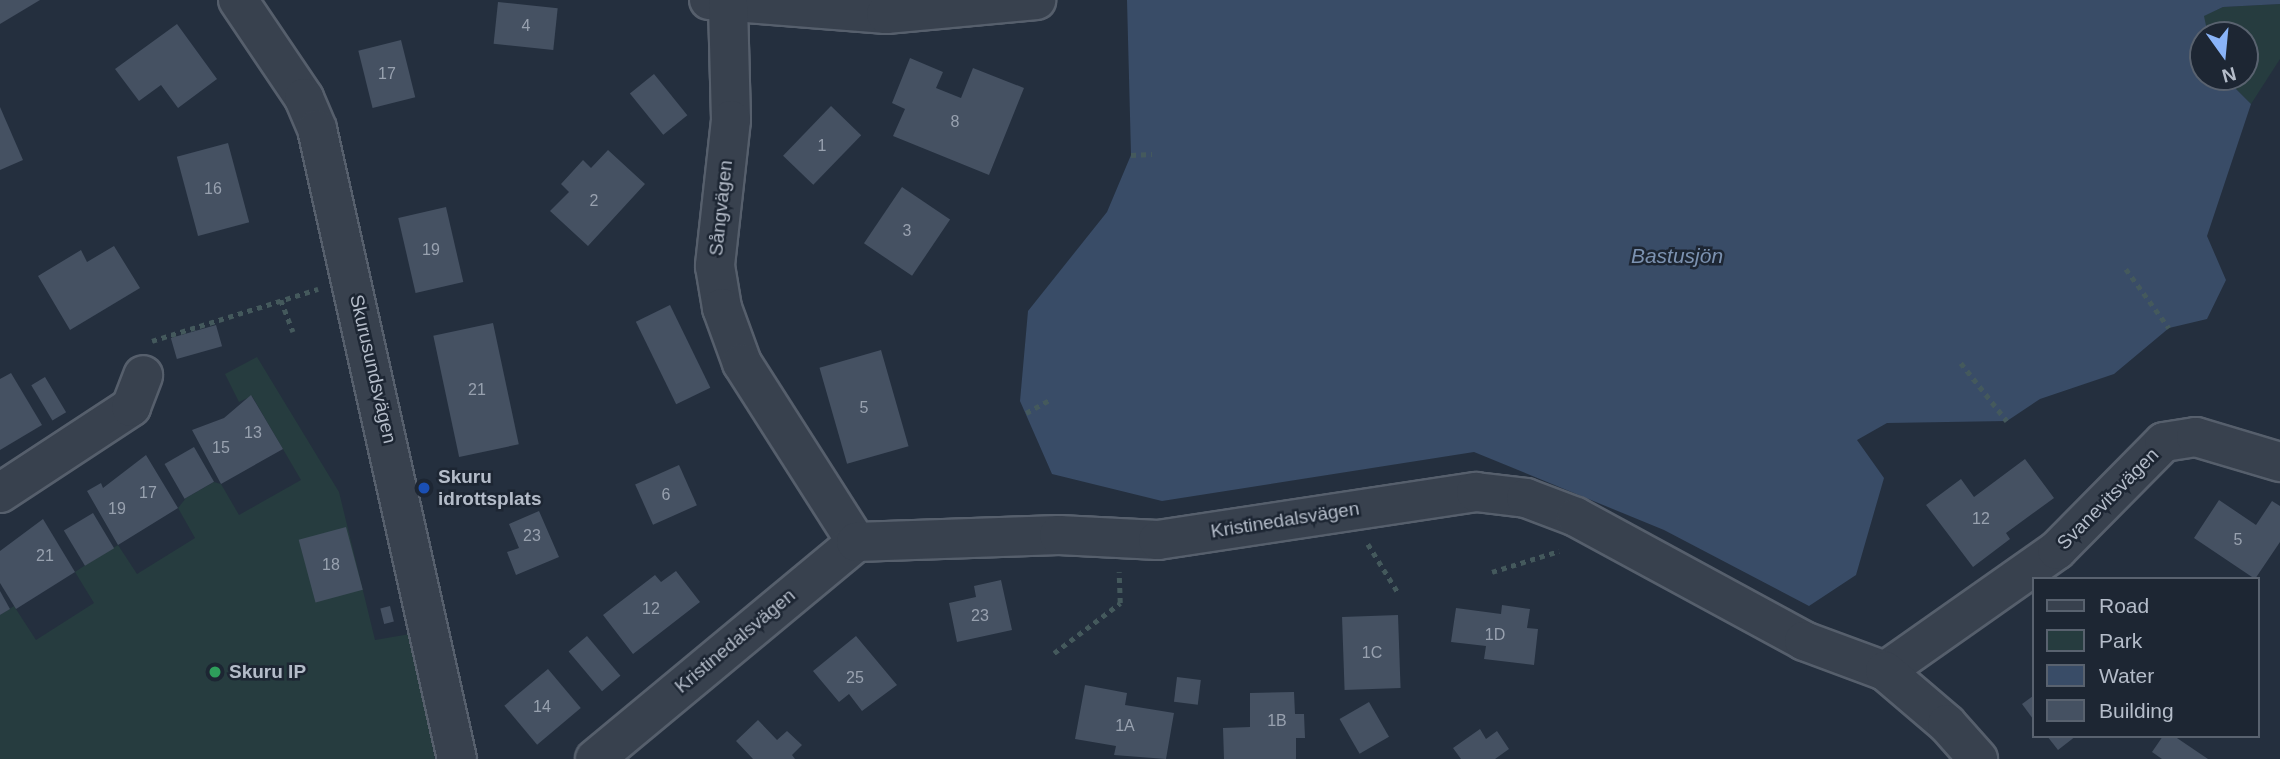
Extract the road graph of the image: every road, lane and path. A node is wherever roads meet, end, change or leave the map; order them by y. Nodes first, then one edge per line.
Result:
1 (238, 0) edge
2 (1037, 1) edge
3 (719, 2) edge
4 (1152, 154) dead end
5 (1131, 155) dead end
6 (2126, 269) dead end
7 (352, 281) junction
8 (281, 300) junction
9 (2169, 328) dead end
10 (293, 332) dead end
11 (1961, 363) dead end
12 (143, 374) joint
13 (1051, 399) dead end
14 (1026, 413) dead end
15 (2007, 421) dead end
16 (2280, 462) edge
17 (0, 493) edge
18 (856, 542) junction
19 (1119, 559) dead end
20 (1054, 653) dead end
21 (1885, 671) junction
22 (457, 759) edge
23 (595, 759) edge
24 (1978, 759) edge

1 - 7 street, Skurusundsvägen
2 - 3 street
3 - 18 street, Sångvägen
4 - 5 path
6 - 9 path
7 - 8 path
7 - 22 street, Skurusundsvägen
8 - 10 path
8 - 12 path
11 - 15 path
12 - 17 street
13 - 14 path
16 - 21 street, Svanevitsvägen
18 - 21 street, Kristinedalsvägen
18 - 23 street, Kristinedalsvägen
19 - 20 path
21 - 24 street, Kristinedalsvägen

